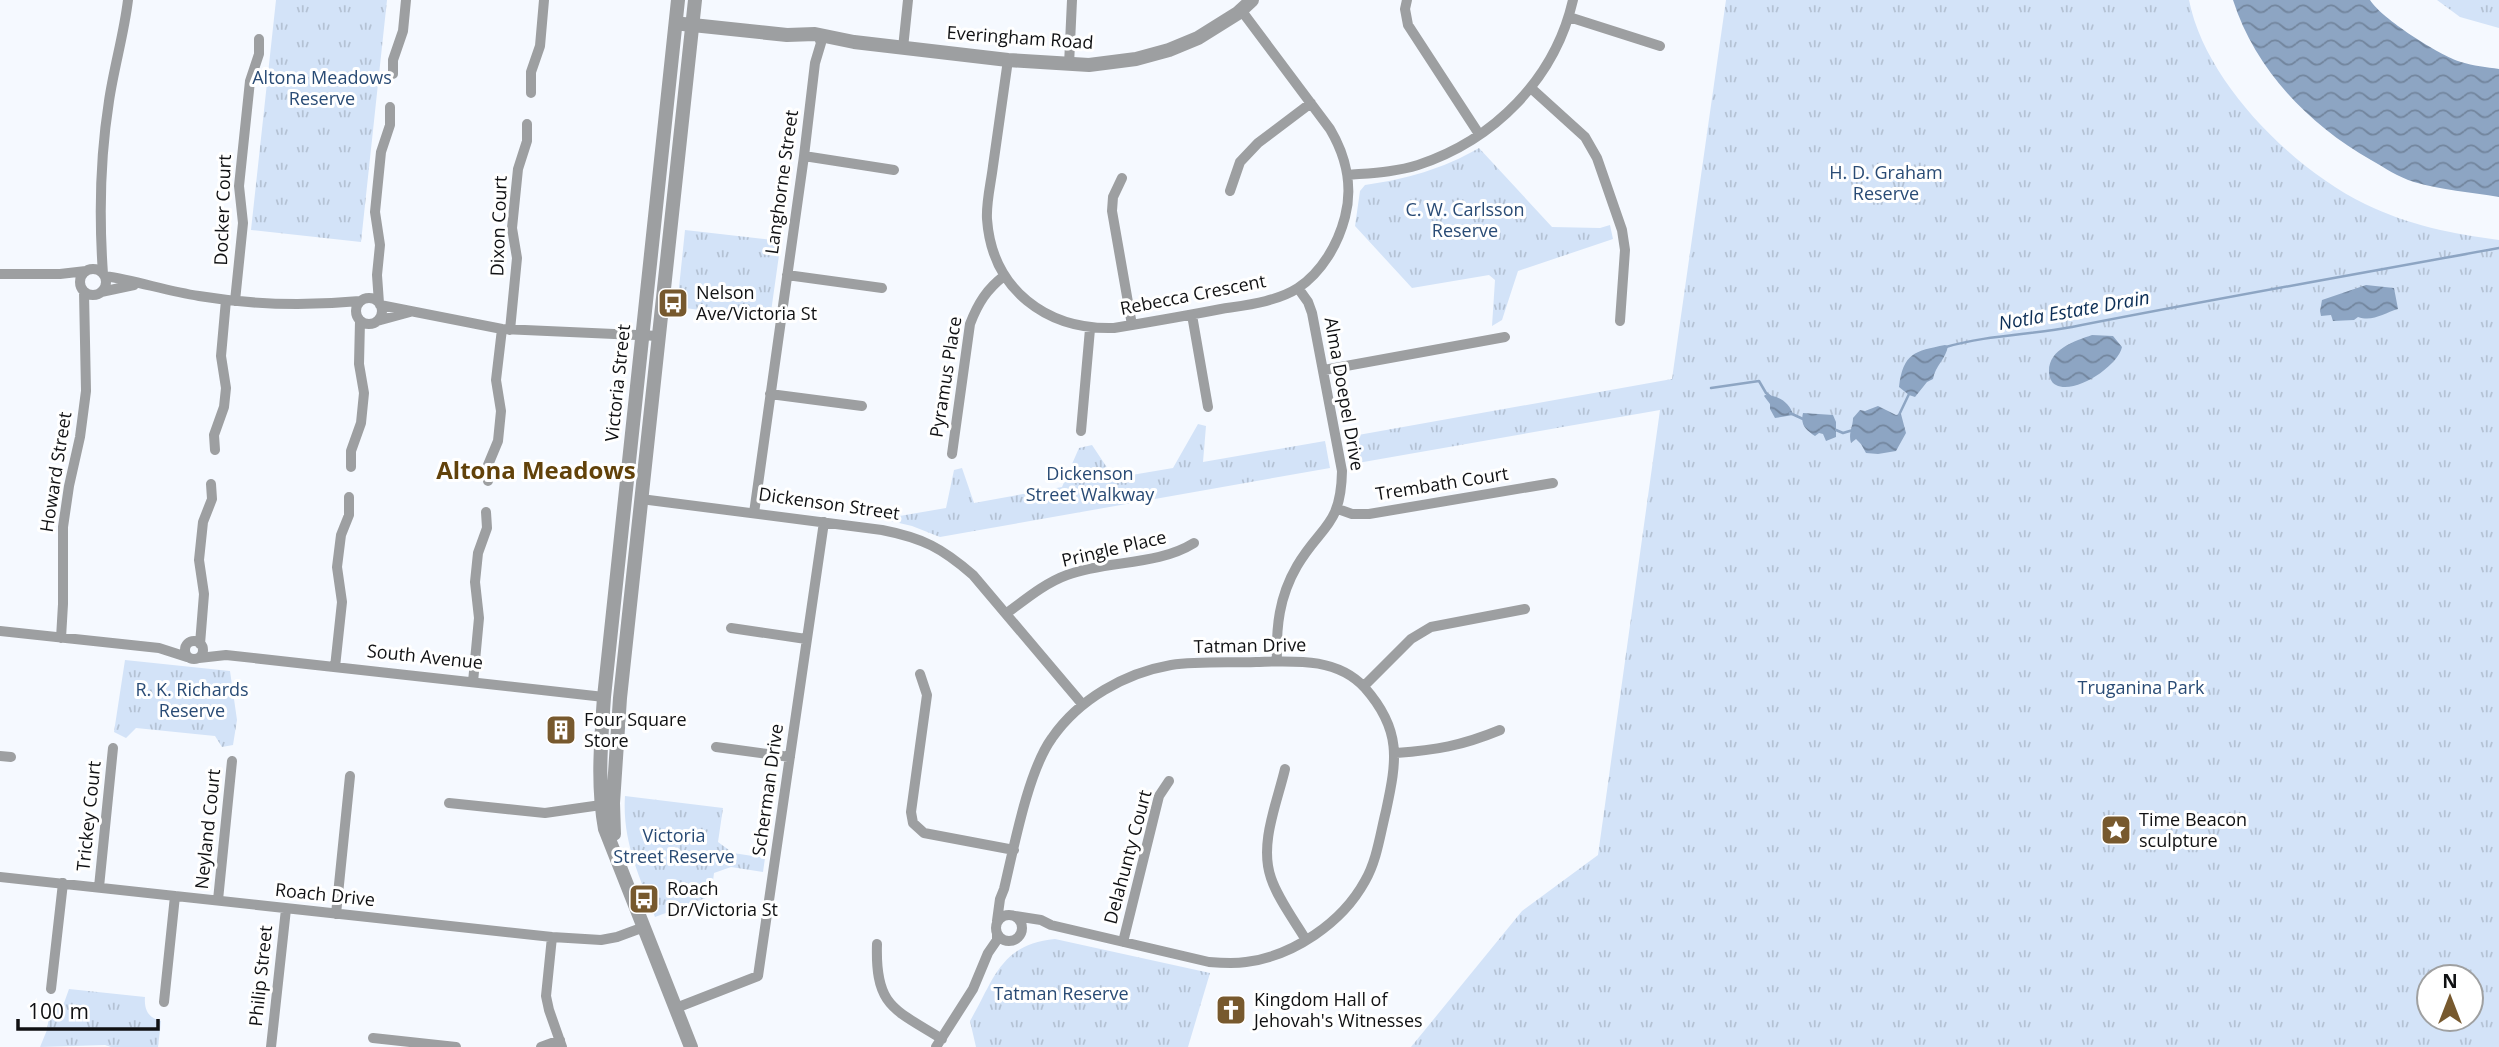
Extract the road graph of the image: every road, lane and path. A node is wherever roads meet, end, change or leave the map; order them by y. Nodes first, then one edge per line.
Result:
1 (128, 0) edge
2 (406, 0) edge
3 (544, 0) edge
4 (678, 0) edge
5 (695, 0) edge
6 (908, 0) edge
7 (1072, 0) edge
8 (1252, 0) edge
9 (1407, 0) edge
10 (1573, 0) edge
11 (1241, 10) junction
12 (1569, 17) junction
13 (675, 24) junction
14 (692, 25) junction
15 (259, 39) dead end
16 (818, 40) junction
17 (1660, 46) dead end
18 (904, 48) junction
19 (1008, 60) junction
20 (1069, 65) junction
21 (393, 74) dead end
22 (1532, 89) junction
23 (531, 93) dead end
24 (1311, 103) junction
25 (390, 107) dead end
26 (527, 124) dead end
27 (1479, 134) junction
28 (804, 156) junction
29 (894, 170) dead end
30 (1348, 176) junction
31 (1122, 178) dead end
32 (1230, 191) dead end
33 (101, 249) junction
34 (89, 270) junction
35 (0, 274) edge
36 (60, 274) junction
37 (104, 275) junction
38 (377, 275) junction
39 (787, 275) junction
40 (1004, 276) junction
41 (140, 284) junction
42 (882, 288) dead end
43 (1298, 288) junction
44 (83, 289) junction
45 (99, 293) junction
46 (231, 300) junction
47 (361, 300) junction
48 (324, 303) junction
49 (379, 304) junction
50 (410, 312) junction
51 (86, 313) junction
52 (1192, 315) junction
53 (358, 318) junction
54 (1620, 321) dead end
55 (375, 322) junction
56 (1132, 325) junction
57 (506, 329) junction
58 (1090, 329) junction
59 (643, 335) junction
60 (659, 336) junction
61 (1505, 337) dead end
62 (361, 343) junction
63 (1324, 370) junction
64 (770, 394) junction
65 (862, 406) dead end
66 (1208, 407) dead end
67 (1082, 431) dead end
68 (215, 450) dead end
69 (952, 454) dead end
70 (351, 467) dead end
71 (488, 481) dead end
72 (1553, 483) dead end
73 (211, 484) dead end
74 (349, 497) dead end
75 (624, 497) junction
76 (641, 499) junction
77 (1338, 509) junction
78 (486, 512) dead end
79 (754, 513) junction
80 (824, 522) junction
81 (1194, 543) dead end
82 (1525, 609) dead end
83 (1007, 613) junction
84 (731, 628) dead end
85 (0, 631) edge
86 (61, 638) junction
87 (806, 639) junction
88 (195, 644) junction
89 (159, 649) junction
90 (226, 655) junction
91 (187, 657) junction
92 (199, 658) junction
93 (1277, 661) junction
94 (335, 667) junction
95 (920, 674) dead end
96 (473, 682) junction
97 (1364, 687) junction
98 (604, 697) junction
99 (620, 698) junction
100 (1083, 705) junction
101 (1500, 730) dead end
102 (716, 747) dead end
103 (113, 748) dead end
104 (1396, 753) junction
105 (790, 757) junction
106 (232, 761) dead end
107 (1285, 769) dead end
108 (350, 776) dead end
109 (1169, 781) dead end
110 (449, 803) dead end
111 (607, 804) junction
112 (1014, 850) junction
113 (0, 877) edge
114 (63, 883) junction
115 (99, 887) junction
116 (1004, 889) junction
117 (175, 895) junction
118 (218, 900) junction
119 (286, 909) junction
120 (336, 914) junction
121 (1013, 915) junction
122 (997, 921) junction
123 (1051, 925) junction
124 (644, 927) junction
125 (1022, 929) junction
126 (997, 934) junction
127 (552, 937) junction
128 (1306, 940) junction
129 (1011, 941) junction
130 (1124, 942) junction
131 (877, 944) dead end
132 (983, 966) junction
133 (51, 989) dead end
134 (163, 1002) dead end
135 (676, 1008) junction
136 (373, 1038) dead end
137 (939, 1043) edge
138 (561, 1044) edge
139 (271, 1047) edge
140 (456, 1047) edge
141 (541, 1047) edge
142 (691, 1047) edge

1 - 33 street
2 - 21 street
3 - 23 street
4 - 13 street, Victoria Street
5 - 14 street, Victoria Street
6 - 18 street
7 - 20 street
8 - 11 street, Everingham Road
9 - 27 street
10 - 12 street
11 - 20 street, Everingham Road
11 - 24 street, Rebecca Crescent
12 - 17 street
12 - 22 street
13 - 14 street, Everingham Road
13 - 59 street, Victoria Street
14 - 16 street, Everingham Road
14 - 60 street, Victoria Street
15 - 46 street, Docker Court
16 - 18 street, Everingham Road
16 - 28 street, Langhorne Street
18 - 19 street, Everingham Road
19 - 20 street, Everingham Road
19 - 40 street, Rebecca Crescent
22 - 27 street
22 - 54 street
24 - 30 street, Rebecca Crescent
24 - 32 street
25 - 38 street
26 - 57 street, Dixon Court
27 - 30 street
28 - 29 street
28 - 39 street, Langhorne Street
30 - 43 street, Rebecca Crescent
31 - 56 street
33 - 34 street
33 - 37 street
34 - 36 street
34 - 37 street
34 - 44 street
35 - 36 street
36 - 44 street
37 - 41 street
37 - 45 street
38 - 47 street
38 - 49 street
39 - 42 street
39 - 64 street, Langhorne Street
40 - 58 street, Rebecca Crescent
40 - 69 street, Pyramus Place
41 - 45 street
41 - 46 street
43 - 52 street, Rebecca Crescent
43 - 63 street, Alma Doepel Drive
44 - 45 street
44 - 51 street, Howard Street
45 - 51 street
46 - 48 street
46 - 68 street, Docker Court
47 - 48 street
47 - 49 street
47 - 53 street
48 - 53 street
49 - 50 street
49 - 55 street
50 - 55 street
50 - 57 street
51 - 86 street, Howard Street
52 - 56 street, Rebecca Crescent
52 - 66 street
53 - 55 street
53 - 62 street
55 - 62 street
56 - 58 street, Rebecca Crescent
57 - 59 street
57 - 71 street, Dixon Court
58 - 67 street
59 - 60 street
59 - 75 street, Victoria Street
60 - 76 street, Victoria Street
61 - 63 street
62 - 70 street
63 - 77 street, Alma Doepel Drive
64 - 65 street
64 - 79 street, Langhorne Street
72 - 77 street, Trembath Court
73 - 88 street
74 - 94 street
75 - 76 street, Dickenson Street
75 - 98 street, Victoria Street
76 - 79 street, Dickenson Street
76 - 99 street, Victoria Street
77 - 93 street, Alma Doepel Drive
78 - 96 street
79 - 80 street, Dickenson Street
80 - 83 street, Dickenson Street
80 - 87 street, Scherman Drive
81 - 83 street, Pringle Place
82 - 97 street
83 - 100 street, Dickenson Street
84 - 87 street
85 - 86 street
86 - 89 street
87 - 105 street, Scherman Drive
88 - 89 street
88 - 90 street, South Avenue
88 - 91 street
88 - 92 street
89 - 91 street
90 - 92 street, South Avenue
90 - 94 street, South Avenue
91 - 92 street, South Avenue
93 - 97 street, Tatman Drive
93 - 100 street, Tatman Drive
94 - 96 street, South Avenue
95 - 112 street
96 - 98 street, South Avenue
97 - 104 street, Tatman Drive
98 - 99 street, South Avenue
98 - 111 street, Victoria Street
99 - 111 street, Victoria Street
100 - 112 street, Tatman Drive
101 - 104 street
102 - 105 street
103 - 115 street, Trickey Court
104 - 128 street, Tatman Drive
105 - 135 street, Scherman Drive
106 - 118 street, Neyland Court
107 - 128 street
108 - 120 street
109 - 130 street, Delahunty Court
110 - 111 street
111 - 124 street, Victoria Street
112 - 116 street, Tatman Drive
113 - 114 street, Roach Drive
114 - 115 street, Roach Drive
114 - 133 street
115 - 117 street, Roach Drive
116 - 121 street, Tatman Drive
116 - 122 street, Tatman Drive
117 - 118 street, Roach Drive
117 - 134 street
118 - 119 street, Roach Drive
119 - 120 street, Roach Drive
119 - 139 street, Philip Street
120 - 127 street, Roach Drive
121 - 122 street
121 - 123 street, Tatman Drive
121 - 125 street
122 - 126 street
123 - 125 street, Tatman Drive
123 - 130 street, Tatman Drive
124 - 127 street, Roach Drive
124 - 135 street, Victoria Street
125 - 129 street
126 - 129 street
126 - 132 street
127 - 138 street
128 - 130 street, Tatman Drive
129 - 132 street
131 - 137 street
132 - 137 street
135 - 142 street, Victoria Street
136 - 140 street
138 - 141 street

